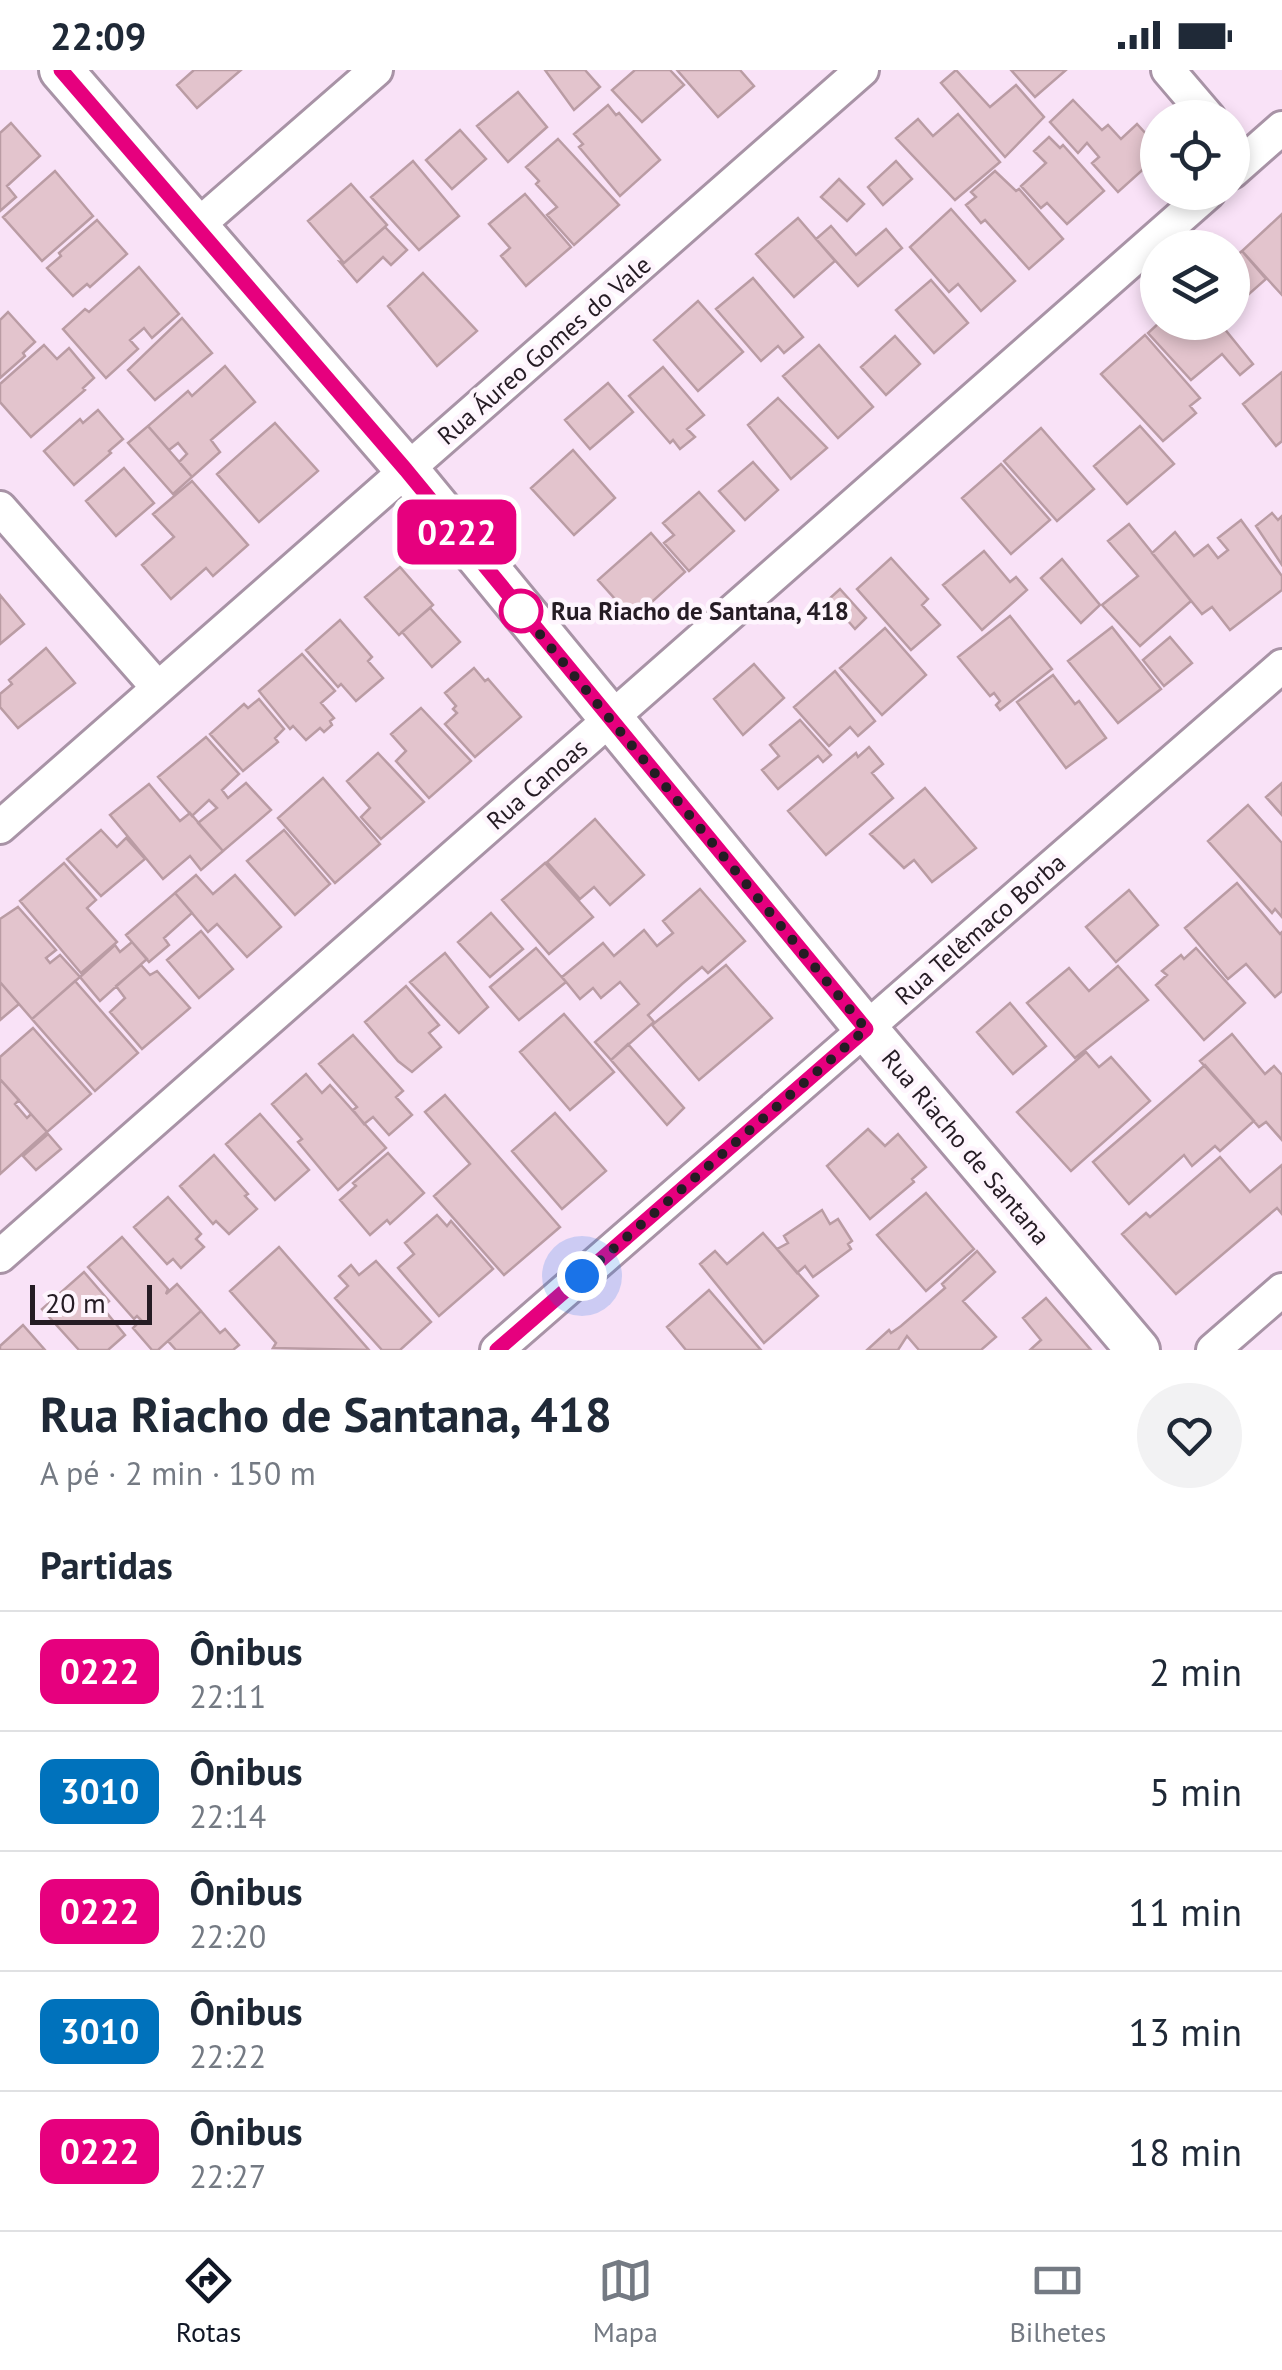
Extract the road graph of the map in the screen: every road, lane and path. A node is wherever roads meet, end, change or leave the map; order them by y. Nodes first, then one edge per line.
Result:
1 (61, 70) edge
2 (376, 70) edge
3 (862, 70) edge
4 (1168, 70) edge
5 (1194, 100) edge
6 (1282, 128) edge
7 (1250, 149) edge
8 (1189, 210) edge
9 (197, 226) junction
10 (406, 470) junction
11 (0, 508) edge
12 (1282, 666) edge
13 (158, 688) junction
14 (609, 720) junction
15 (0, 827) edge
16 (866, 1029) junction
17 (0, 1256) edge
18 (1282, 1290) edge
19 (497, 1350) edge
20 (1138, 1350) edge
21 (1212, 1350) edge

1 - 9 street, Rua Riacho de Santana
2 - 9 street
3 - 10 street, Rua Áureo Gomes do Vale
4 - 5 street
6 - 7 street
8 - 14 street, Rua Canoas
9 - 10 street, Rua Riacho de Santana
10 - 13 street, Rua Áureo Gomes do Vale
10 - 14 street, Rua Riacho de Santana
11 - 13 street
12 - 16 street, Rua Telêmaco Borba
13 - 15 street, Rua Áureo Gomes do Vale
14 - 16 street, Rua Riacho de Santana
14 - 17 street, Rua Canoas
16 - 19 street, Rua Telêmaco Borba
16 - 20 street, Rua Riacho de Santana
18 - 21 street

